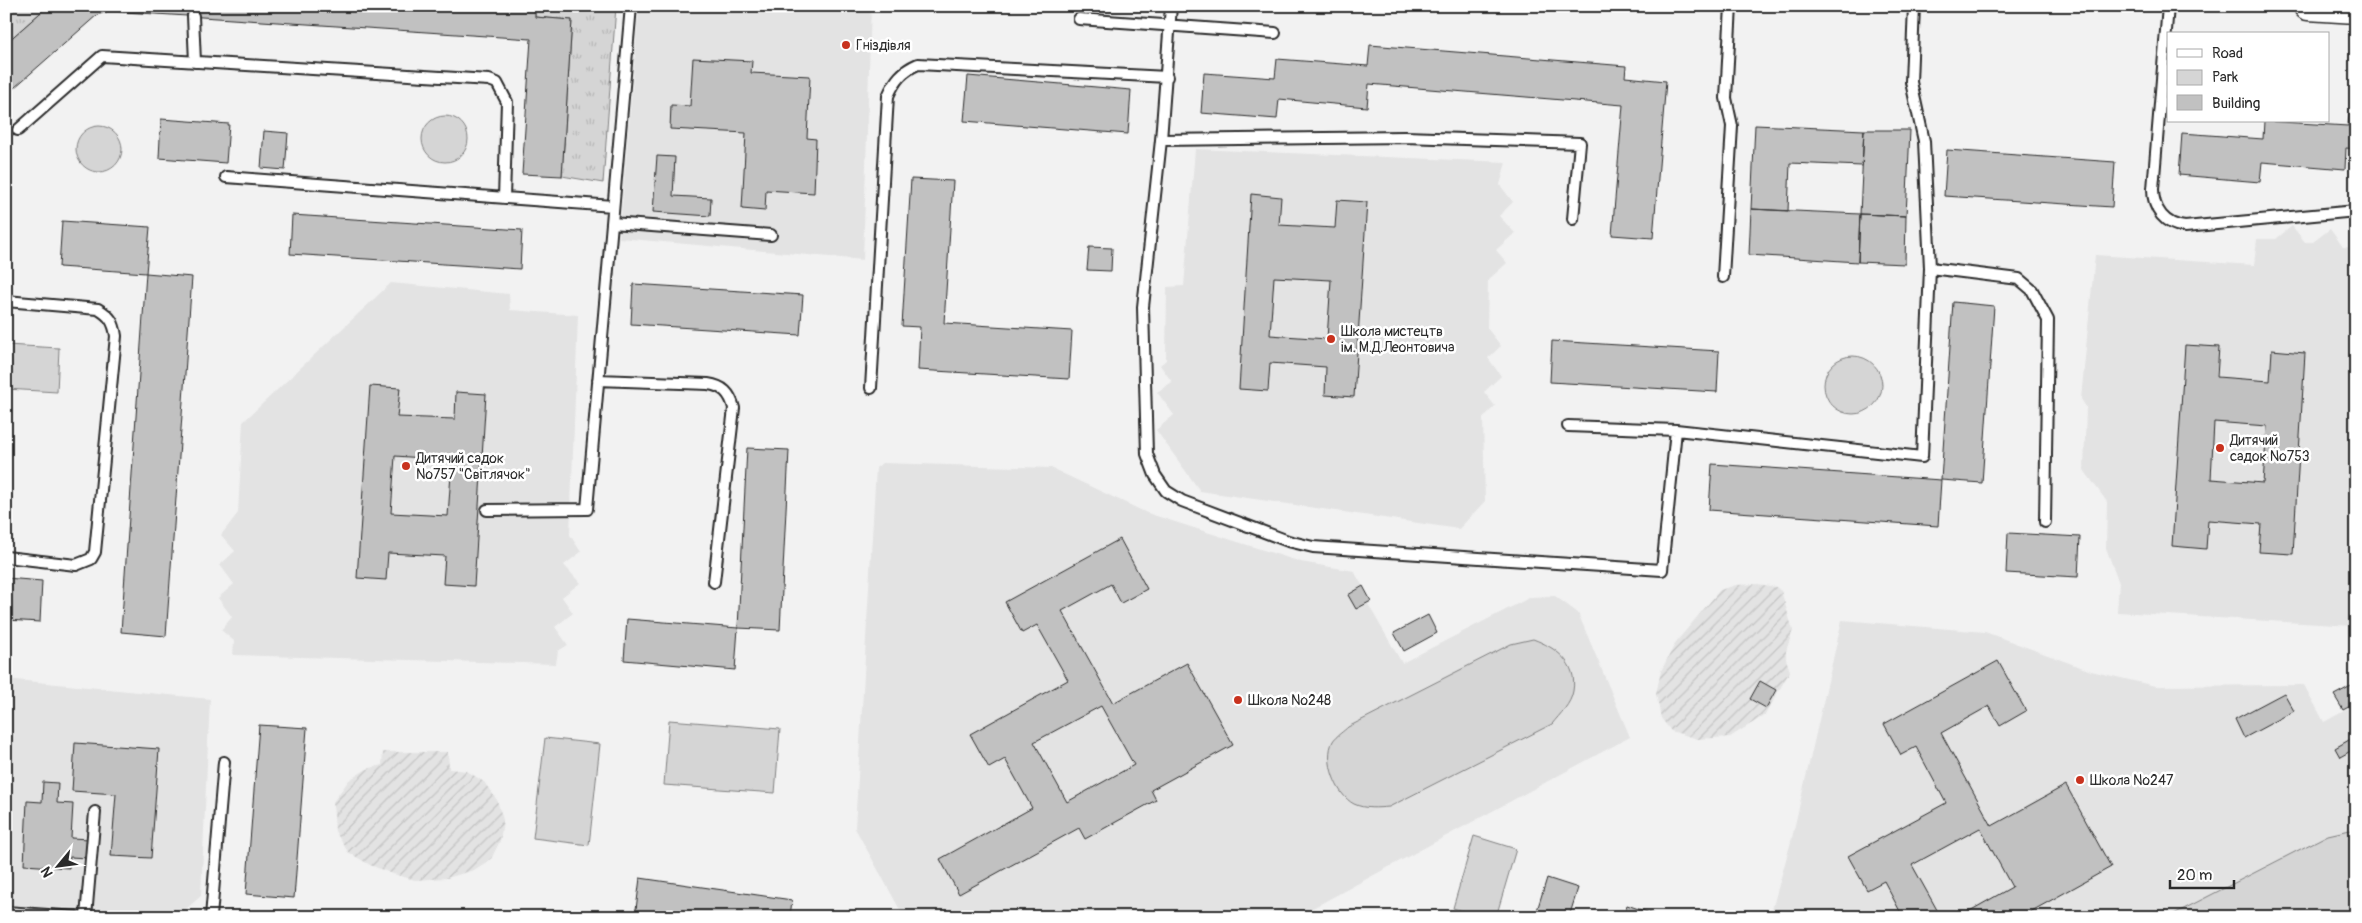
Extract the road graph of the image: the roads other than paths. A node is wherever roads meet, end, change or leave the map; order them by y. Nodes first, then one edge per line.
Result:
1 (631, 6) edge
2 (1172, 6) edge
3 (1732, 6) edge
4 (1914, 6) edge
5 (2168, 6) edge
6 (2308, 6) edge
7 (2346, 8) edge
8 (193, 16) dead end
9 (1079, 19) dead end
10 (1170, 26) junction
11 (1275, 33) dead end
12 (195, 62) junction
13 (1167, 77) junction
14 (18, 130) dead end
15 (1162, 140) junction
16 (226, 177) dead end
17 (504, 198) junction
18 (613, 206) junction
19 (2356, 211) edge
20 (1573, 219) dead end
21 (612, 223) junction
22 (771, 235) dead end
23 (1930, 268) junction
24 (1723, 277) dead end
25 (6, 301) edge
26 (598, 380) junction
27 (871, 388) dead end
28 (1568, 426) dead end
29 (1676, 430) junction
30 (487, 510) dead end
31 (2045, 522) dead end
32 (6, 557) edge
33 (714, 582) dead end
34 (224, 762) dead end
35 (95, 812) dead end
36 (6, 912) edge
37 (77, 917) edge
38 (86, 917) edge
39 (211, 917) edge

1 - 18 lane
2 - 10 lane
3 - 24 lane
4 - 23 lane
5 - 19 lane
6 - 7 street
8 - 12 lane
9 - 10 lane
10 - 11 lane
10 - 13 lane
12 - 14 lane
12 - 17 lane
13 - 15 lane
13 - 27 lane
15 - 20 lane
15 - 29 lane
16 - 17 lane
17 - 18 lane
18 - 21 lane
21 - 22 lane
21 - 26 lane
23 - 29 lane
23 - 31 lane
25 - 32 lane
26 - 30 lane
26 - 33 lane
28 - 29 lane
34 - 39 lane
35 - 38 lane
36 - 37 lane

